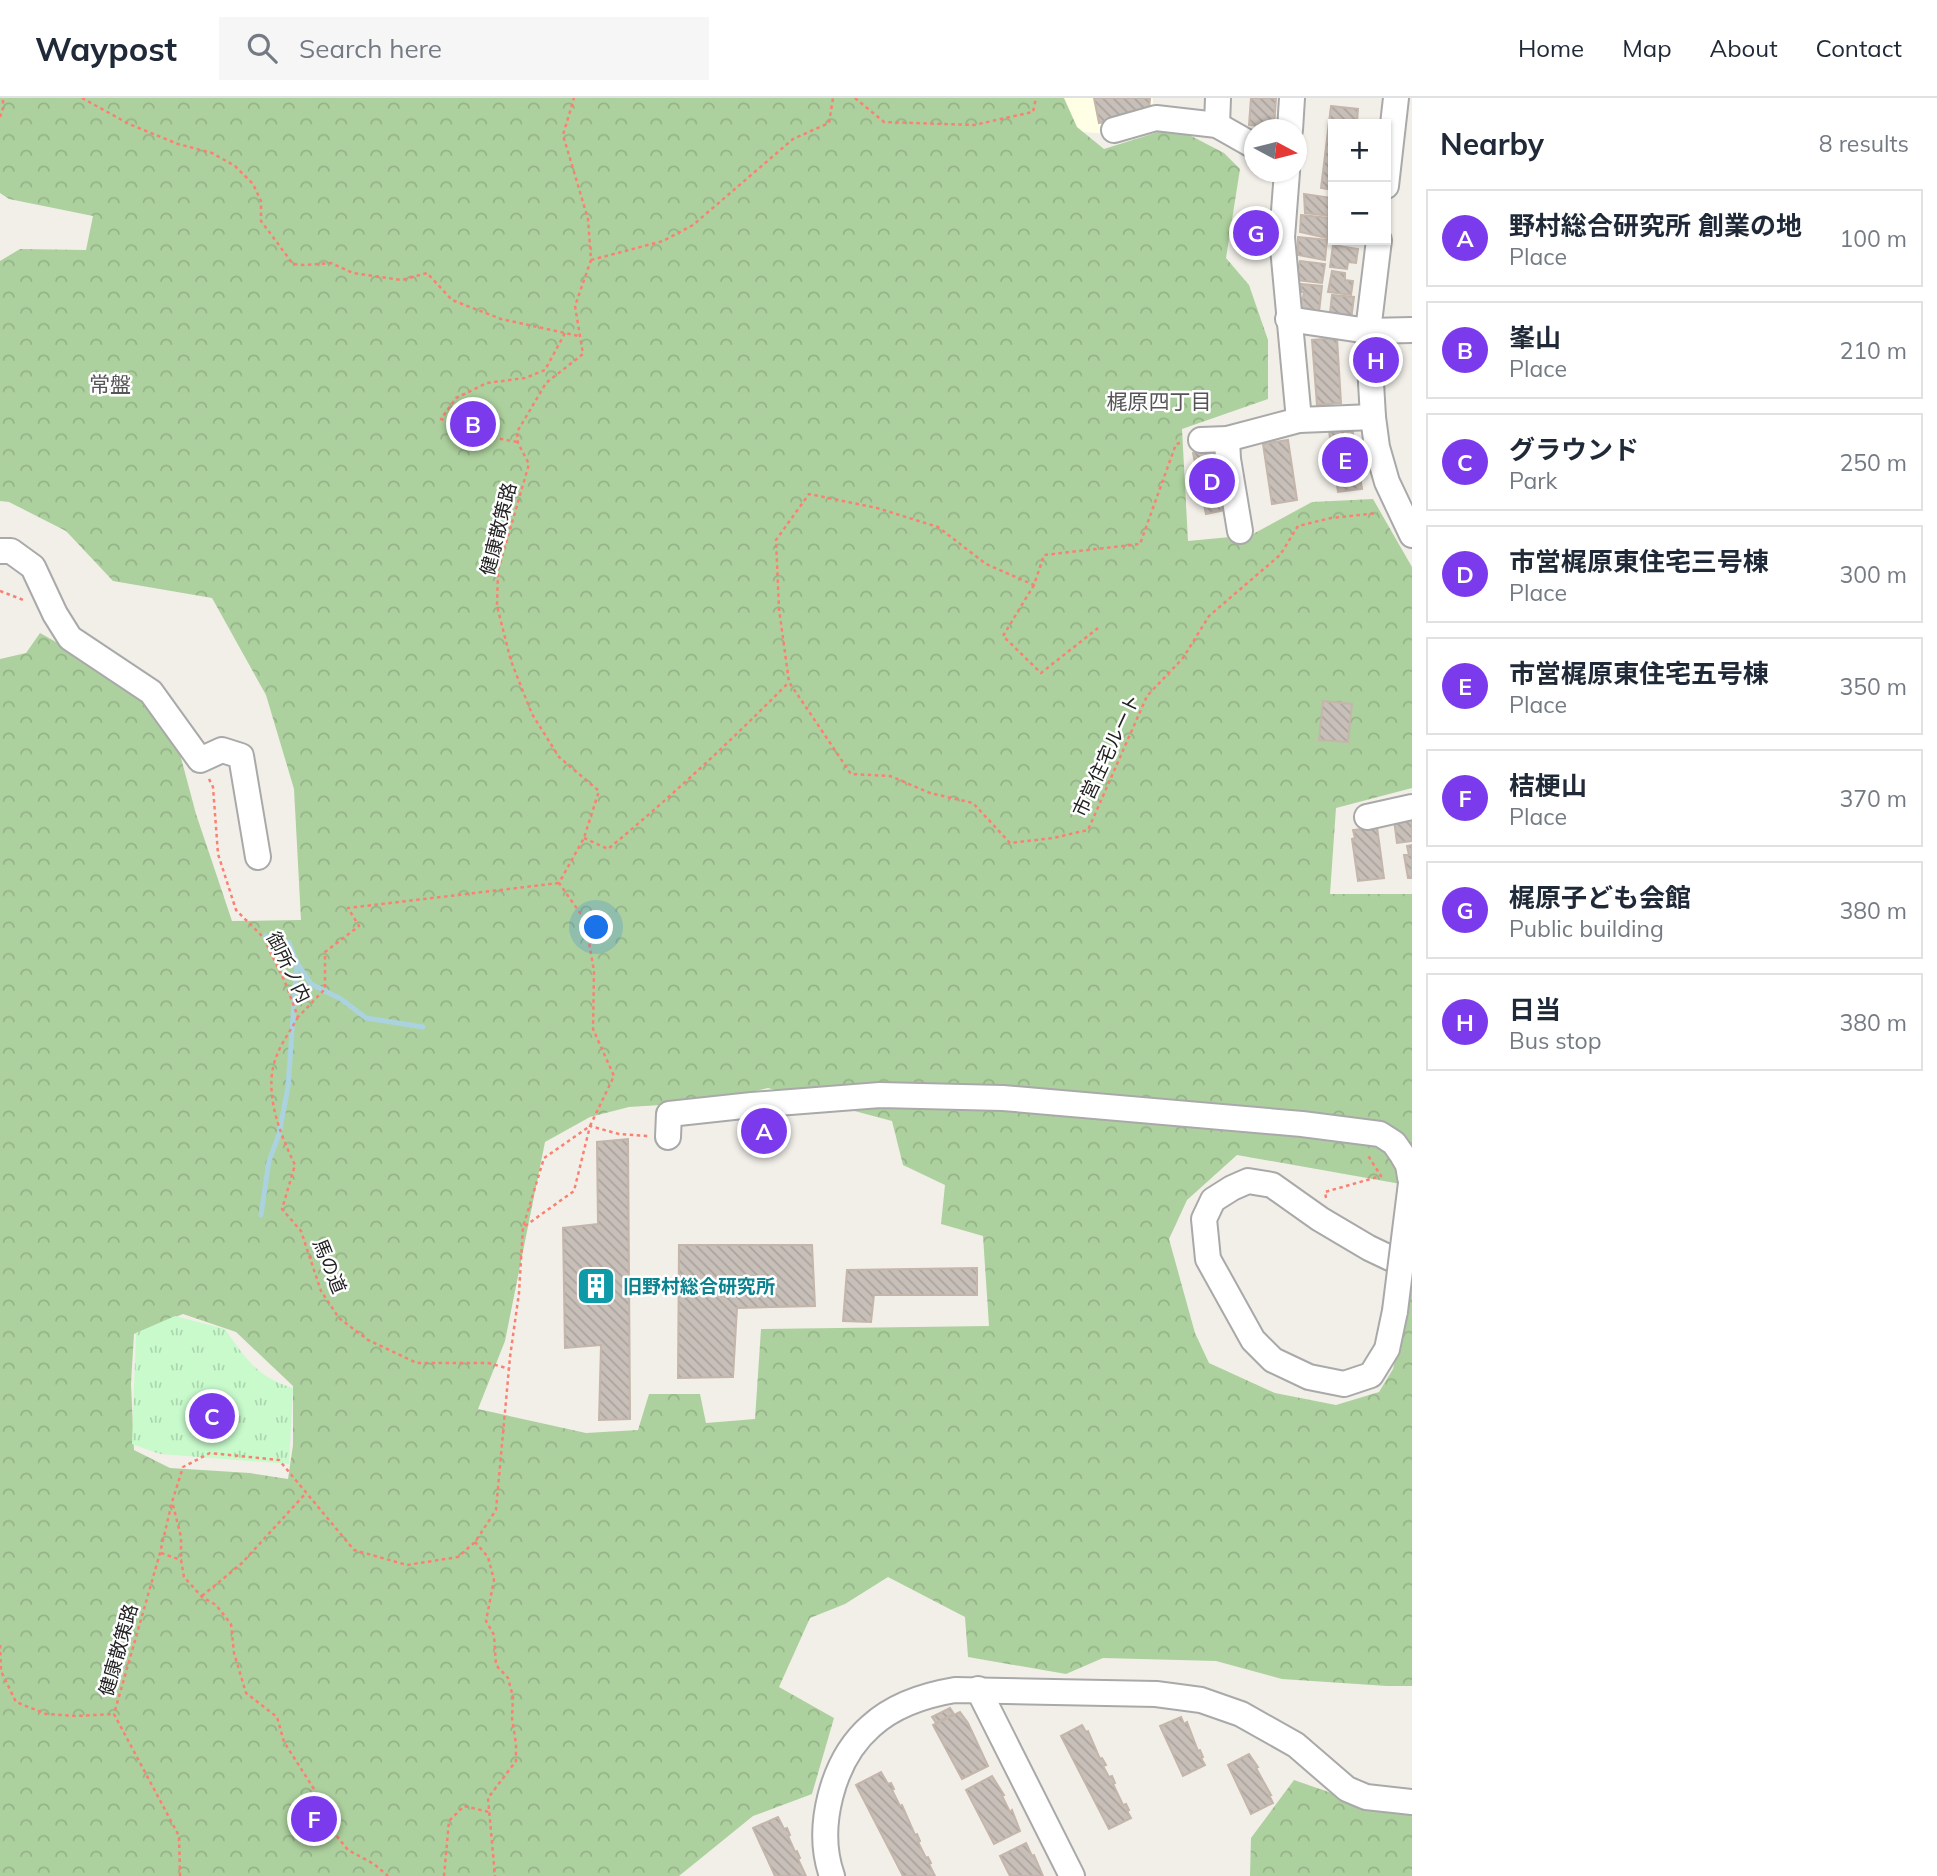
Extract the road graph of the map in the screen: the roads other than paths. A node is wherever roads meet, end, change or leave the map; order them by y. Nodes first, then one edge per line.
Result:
1 (1218, 98) edge
2 (1293, 98) edge
3 (1396, 98) edge
4 (1157, 108) edge
5 (1291, 119) edge
6 (1217, 125) junction
7 (1114, 130) dead end
8 (1244, 140) edge
9 (1286, 182) edge
10 (1386, 182) edge
11 (1378, 245) edge
12 (1288, 319) junction
13 (1412, 330) edge
14 (1368, 331) junction
15 (1373, 417) junction
16 (1299, 420) junction
17 (1227, 439) junction
18 (1201, 440) road end
19 (1240, 531) dead end
20 (1412, 536) edge
21 (0, 551) edge
22 (1412, 807) edge
23 (1367, 817) dead end
24 (258, 857) dead end
25 (668, 1137) road end
26 (1411, 1183) edge
27 (1412, 1262) edge
28 (978, 1689) junction
29 (1412, 1802) edge
30 (832, 1876) edge
31 (1072, 1876) edge

1 - 6 street
2 - 5 street
3 - 10 street
4 - 6 street
4 - 7 street
6 - 8 street
9 - 12 street
11 - 14 street
12 - 14 street
12 - 16 street
13 - 14 street
14 - 15 street
15 - 16 street
15 - 20 street
16 - 17 street
17 - 18 street
17 - 19 street
21 - 24 street
22 - 23 street
25 - 26 street
26 - 27 street, bridge
28 - 29 street
28 - 30 street
28 - 31 street

